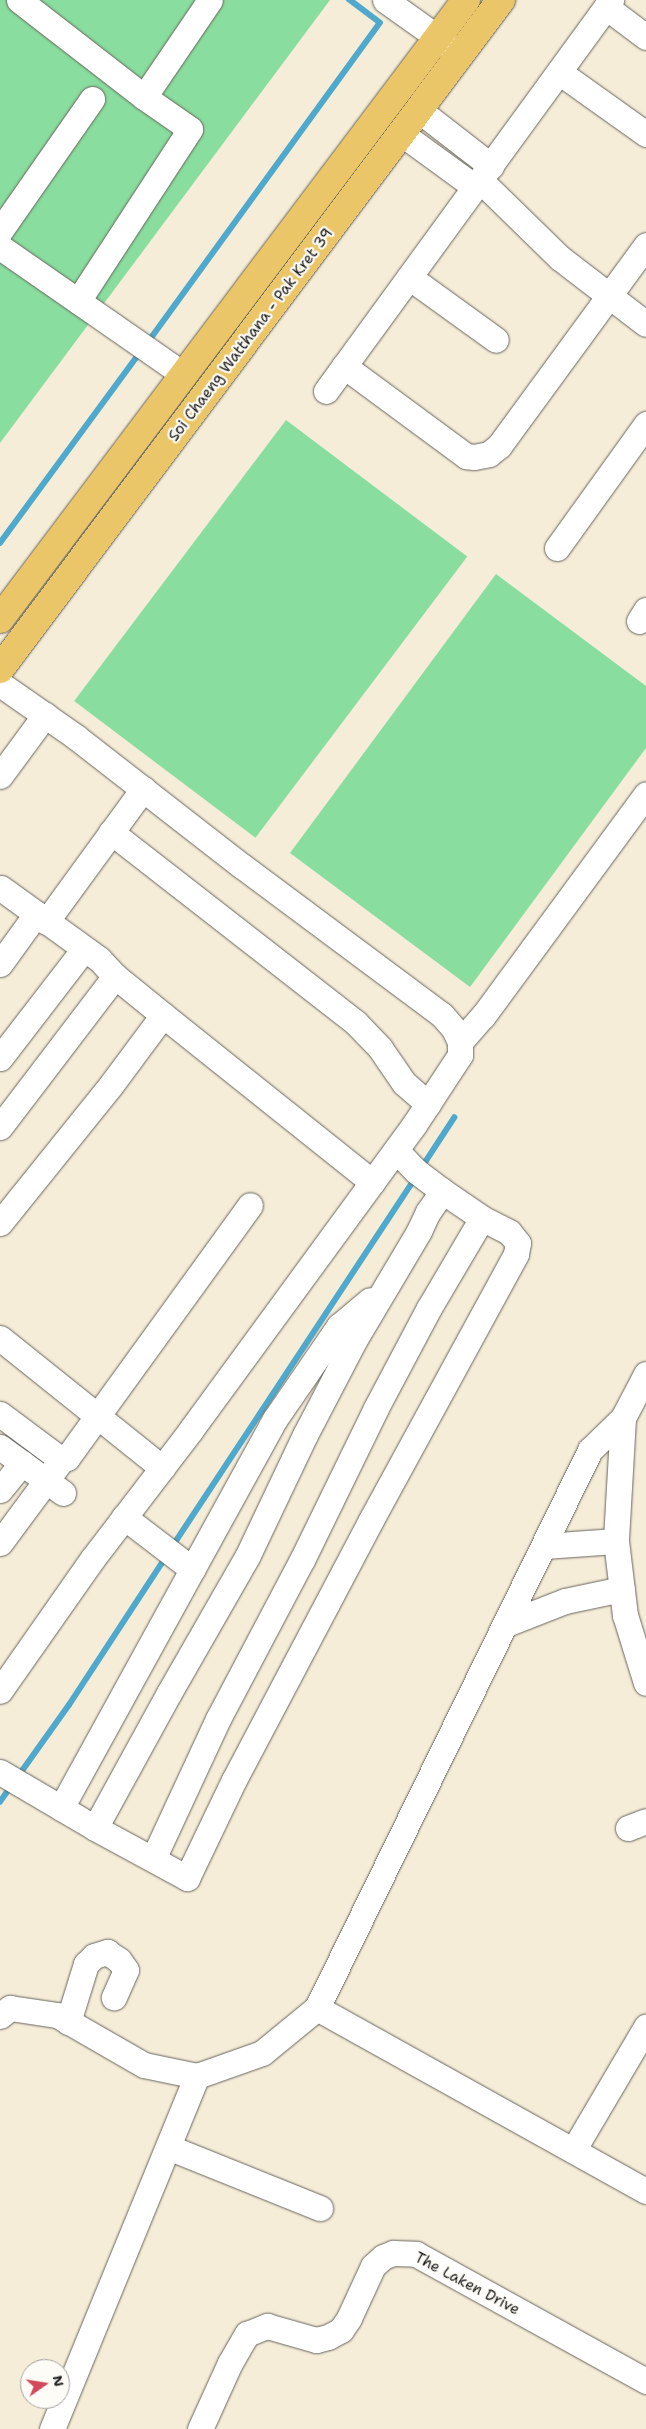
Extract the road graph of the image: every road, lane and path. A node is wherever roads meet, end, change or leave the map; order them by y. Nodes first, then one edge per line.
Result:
1 (19, 0) edge
2 (210, 0) edge
3 (385, 0) edge
4 (466, 0) edge
5 (501, 0) edge
6 (609, 4) edge
7 (646, 37) edge
8 (438, 40) junction
9 (462, 54) junction
10 (559, 72) junction
11 (144, 98) junction
12 (92, 99) dead end
13 (420, 110) junction
14 (402, 134) junction
15 (646, 134) edge
16 (482, 178) junction
17 (0, 231) edge
18 (646, 245) edge
19 (0, 247) edge
20 (409, 277) junction
21 (609, 296) junction
22 (78, 301) junction
23 (646, 324) edge
24 (496, 340) dead end
25 (344, 366) junction
26 (184, 375) junction
27 (326, 391) dead end
28 (646, 424) edge
29 (557, 548) dead end
30 (0, 619) edge
31 (0, 669) edge
32 (0, 684) edge
33 (45, 715) junction
34 (0, 776) edge
35 (143, 789) junction
36 (646, 794) edge
37 (111, 832) junction
38 (0, 888) edge
39 (41, 918) junction
40 (84, 949) junction
41 (0, 964) edge
42 (115, 976) junction
43 (163, 1015) junction
44 (460, 1042) junction
45 (0, 1058) edge
46 (428, 1104) junction
47 (0, 1128) edge
48 (396, 1150) junction
49 (429, 1181) junction
50 (372, 1182) junction
51 (250, 1205) dead end
52 (482, 1218) junction
53 (0, 1223) edge
54 (385, 1287) junction
55 (0, 1338) edge
56 (646, 1374) edge
57 (0, 1414) edge
58 (97, 1416) junction
59 (623, 1418) junction
60 (0, 1447) edge
61 (63, 1458) junction
62 (22, 1463) junction
63 (162, 1468) junction
64 (2, 1484) edge
65 (55, 1486) junction
66 (124, 1517) junction
67 (616, 1541) junction
68 (0, 1543) edge
69 (544, 1546) junction
70 (186, 1565) junction
71 (622, 1589) junction
72 (506, 1624) junction
73 (646, 1682) edge
74 (0, 1691) edge
75 (0, 1772) edge
76 (62, 1808) junction
77 (95, 1828) junction
78 (153, 1859) junction
79 (114, 1997) dead end
80 (318, 2008) junction
81 (0, 2016) edge
82 (68, 2022) junction
83 (646, 2027) edge
84 (197, 2076) junction
85 (168, 2147) junction
86 (574, 2149) junction
87 (646, 2191) edge
88 (320, 2208) dead end
89 (646, 2381) edge
90 (52, 2429) edge
91 (200, 2429) edge

1 - 11 street
2 - 11 street
3 - 8 street
4 - 8 main road, Soi Chaeng Watthana - Pak Kret 39
5 - 9 main road, Soi Chaeng Watthana - Pak Kret 39
6 - 7 street
6 - 10 street
8 - 9 street
8 - 26 main road, Soi Chaeng Watthana - Pak Kret 39
9 - 13 main road, Soi Chaeng Watthana - Pak Kret 39
10 - 15 street
10 - 16 street
11 - 22 street
12 - 17 street
13 - 14 main road, Soi Chaeng Watthana - Pak Kret 39
13 - 16 street
14 - 16 street
14 - 31 main road, Soi Chaeng Watthana - Pak Kret 39
16 - 20 street
16 - 21 street
18 - 21 street
19 - 22 street
20 - 24 street
20 - 25 street
21 - 23 street
21 - 25 street
22 - 26 street
25 - 27 street
26 - 30 main road, Soi Chaeng Watthana - Pak Kret 39
28 - 29 street
32 - 33 street
33 - 34 street
33 - 35 street
35 - 37 street
35 - 44 street
36 - 44 street
37 - 39 street
37 - 46 street
38 - 39 street
39 - 40 street
39 - 41 street
40 - 42 street
40 - 45 street
42 - 43 street
42 - 47 street
43 - 50 street
43 - 53 street
44 - 46 street
46 - 48 street
48 - 49 street
48 - 50 street
49 - 52 street
49 - 54 street
50 - 63 street
51 - 58 street
52 - 78 street
52 - 78 street
54 - 70 street
54 - 77 street
55 - 58 street
56 - 59 street
57 - 61 street
58 - 61 street
58 - 63 street
59 - 67 street
59 - 69 street
60 - 62 street
61 - 65 street
62 - 64 street
62 - 65 street
63 - 66 street
65 - 68 street
66 - 70 street
66 - 74 street
67 - 69 street
67 - 71 street
69 - 72 street
70 - 76 street
71 - 72 street
71 - 73 street
72 - 80 street
75 - 76 street
76 - 77 street
77 - 78 street
79 - 82 street
80 - 84 street
80 - 86 street
81 - 82 street
82 - 84 street
83 - 86 street
84 - 85 street
85 - 88 street
85 - 90 street
86 - 87 street
89 - 91 street, The Laken Drive

